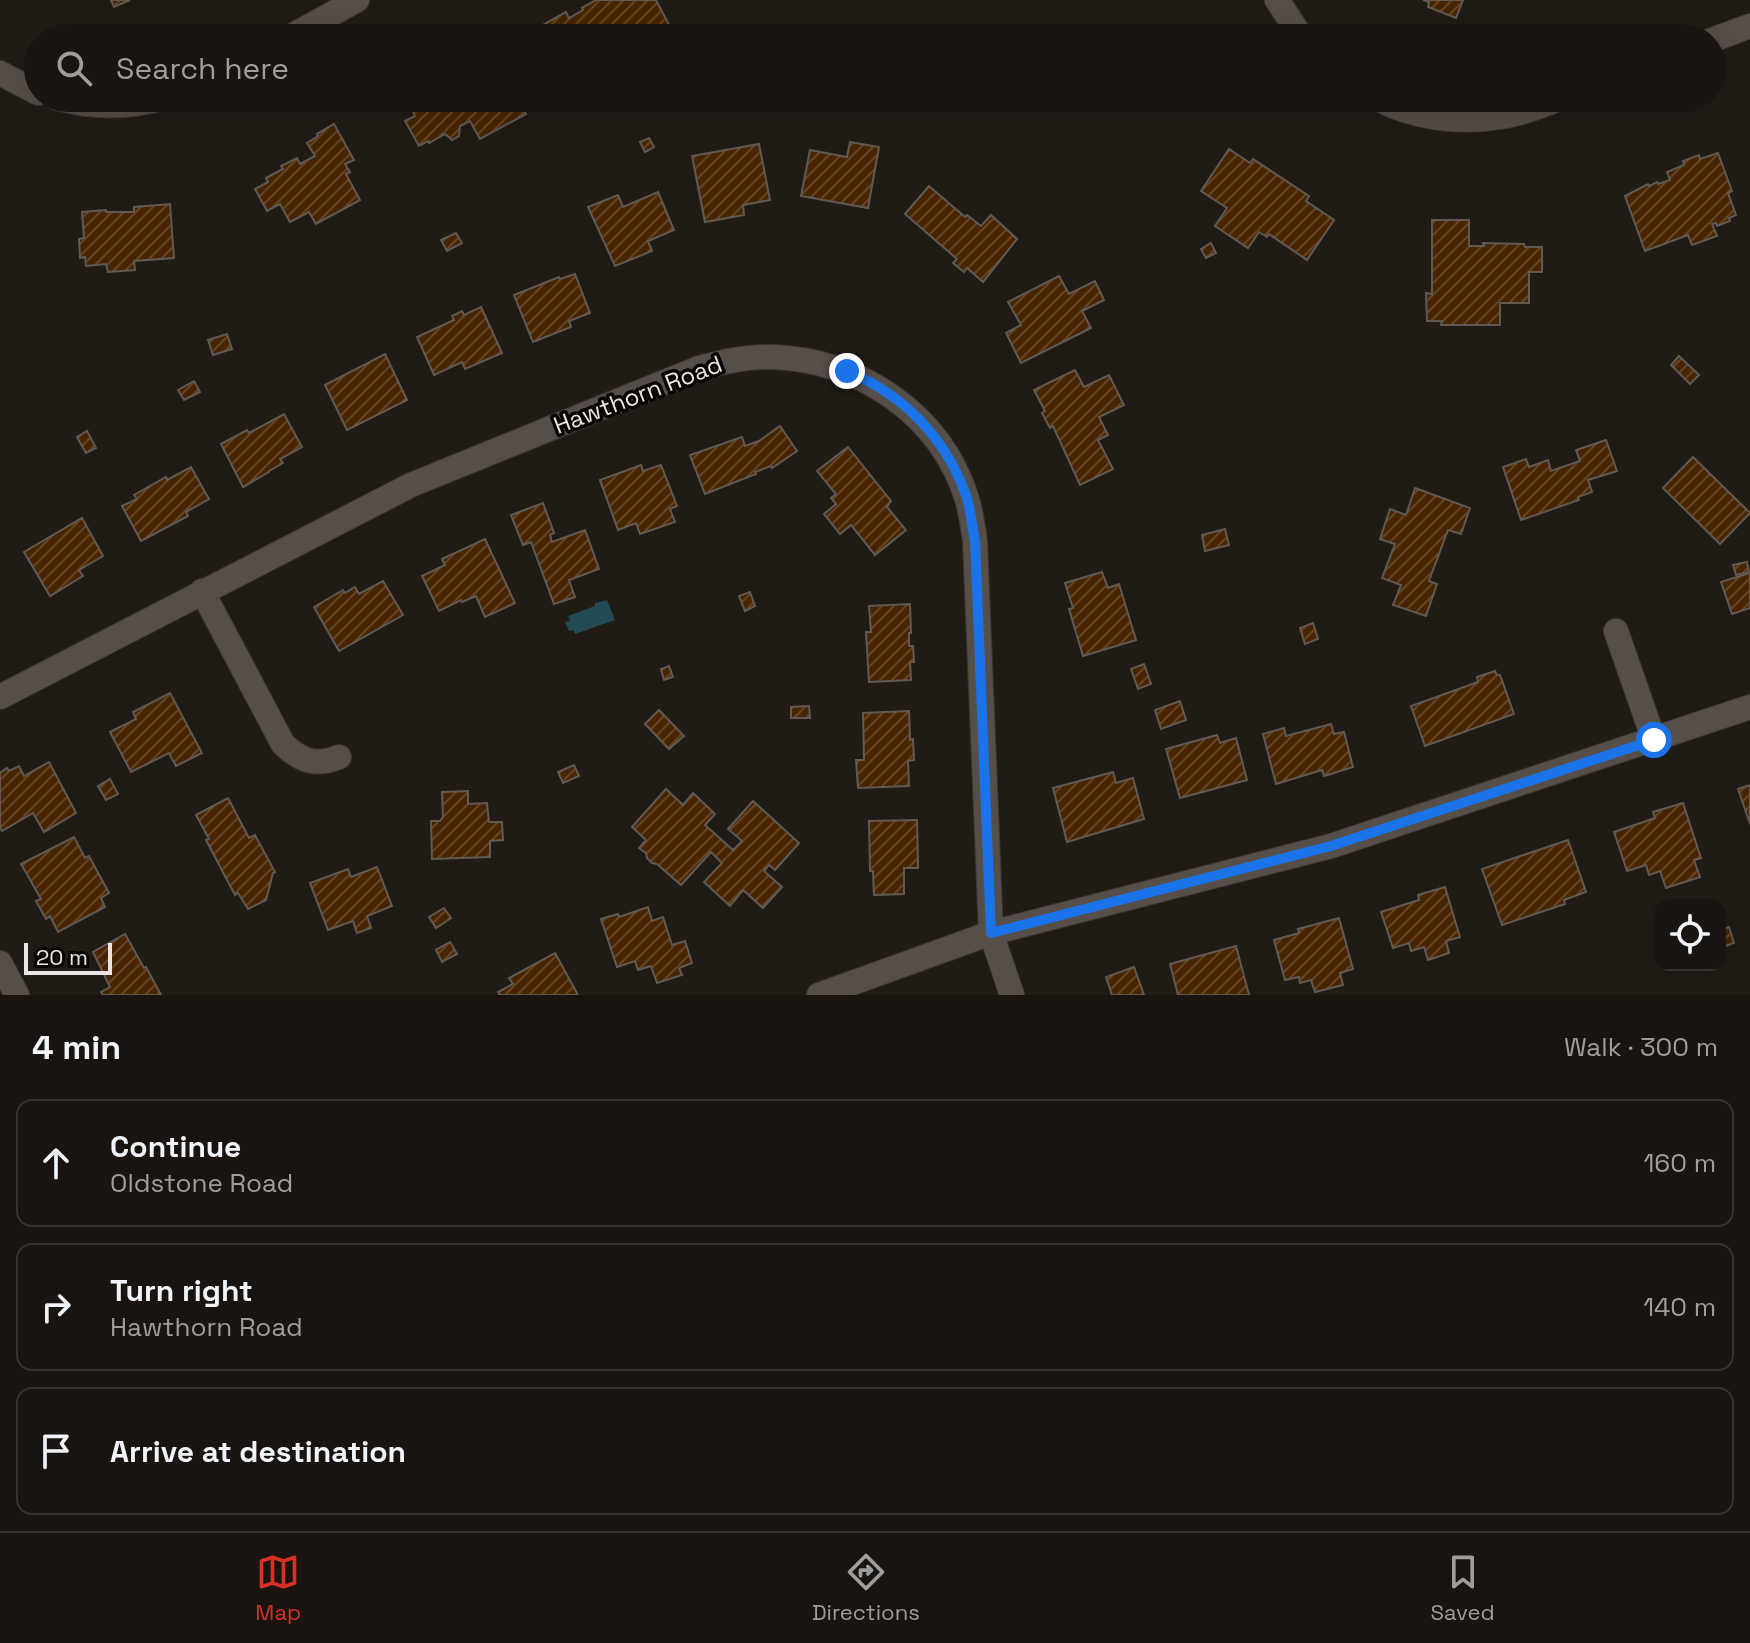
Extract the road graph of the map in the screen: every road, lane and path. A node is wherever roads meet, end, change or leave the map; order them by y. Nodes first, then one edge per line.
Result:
1 (357, 0) edge
2 (1277, 0) edge
3 (313, 24) edge
4 (1293, 24) edge
5 (1750, 26) edge
6 (1726, 35) edge
7 (0, 73) edge
8 (24, 86) edge
9 (1411, 112) edge
10 (1519, 112) edge
11 (202, 591) junction
12 (1616, 631) dead end
13 (0, 697) edge
14 (1750, 707) edge
15 (1654, 740) junction
16 (339, 757) dead end
17 (991, 933) junction
18 (0, 963) edge
19 (17, 995) edge
20 (819, 995) edge
21 (1012, 995) edge

1 - 3 street
2 - 4 street
5 - 6 street
7 - 8 street
9 - 10 street
11 - 13 street, Hawthorn Road
11 - 16 street
11 - 17 street, Hawthorn Road
12 - 15 street
14 - 15 street
15 - 17 street
17 - 20 street
17 - 21 street, Hawthorn Road
18 - 19 street

